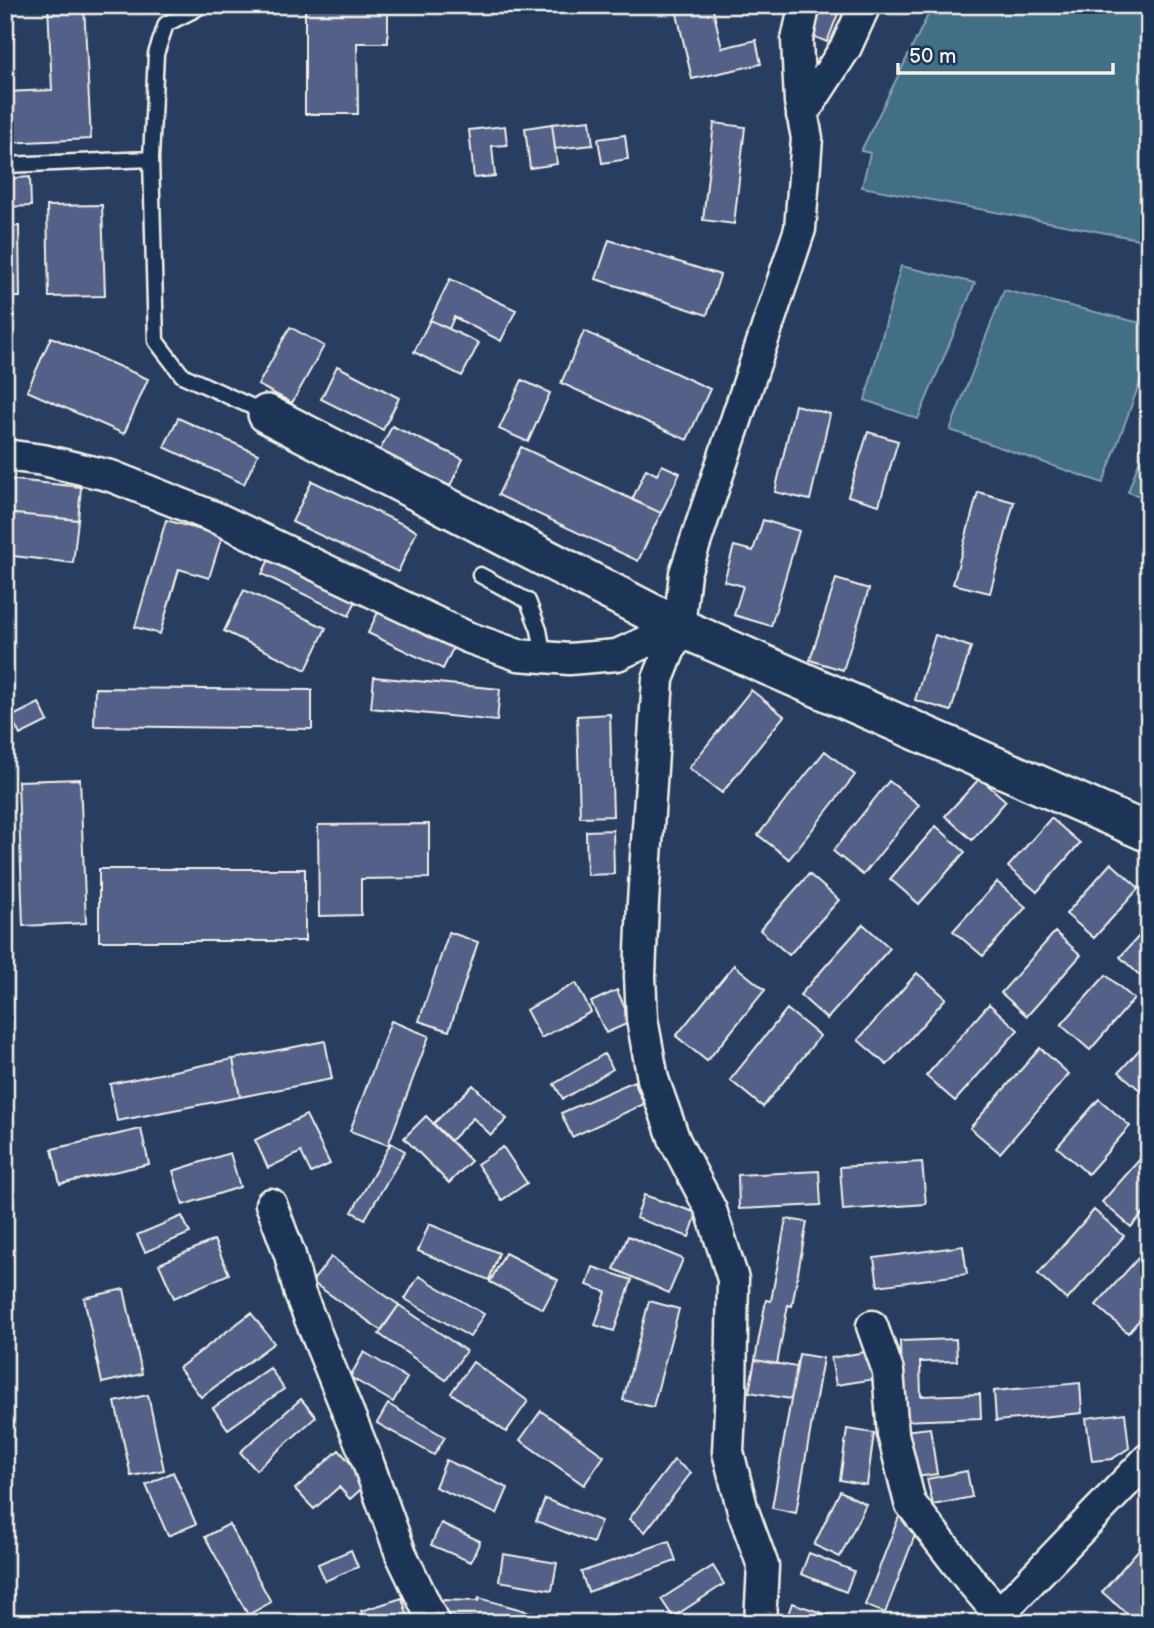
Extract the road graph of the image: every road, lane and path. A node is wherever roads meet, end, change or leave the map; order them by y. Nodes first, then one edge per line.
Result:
1 (865, 5) edge
2 (805, 6) edge
3 (196, 9) dead end
4 (802, 115) junction
5 (151, 159) junction
6 (5, 165) edge
7 (267, 414) joint
8 (5, 454) edge
9 (480, 575) dead end
10 (679, 627) junction
11 (544, 657) junction
12 (1149, 833) edge
13 (271, 1204) dead end
14 (872, 1326) dead end
15 (1149, 1458) edge
16 (998, 1618) edge
17 (435, 1623) edge
18 (760, 1623) edge

1 - 4 street
2 - 4 street
3 - 5 lane
4 - 10 street
5 - 6 lane
5 - 7 lane
7 - 10 street
8 - 11 street
9 - 11 lane
10 - 11 street
10 - 12 street
10 - 18 street
13 - 17 street
14 - 16 street
15 - 16 street

